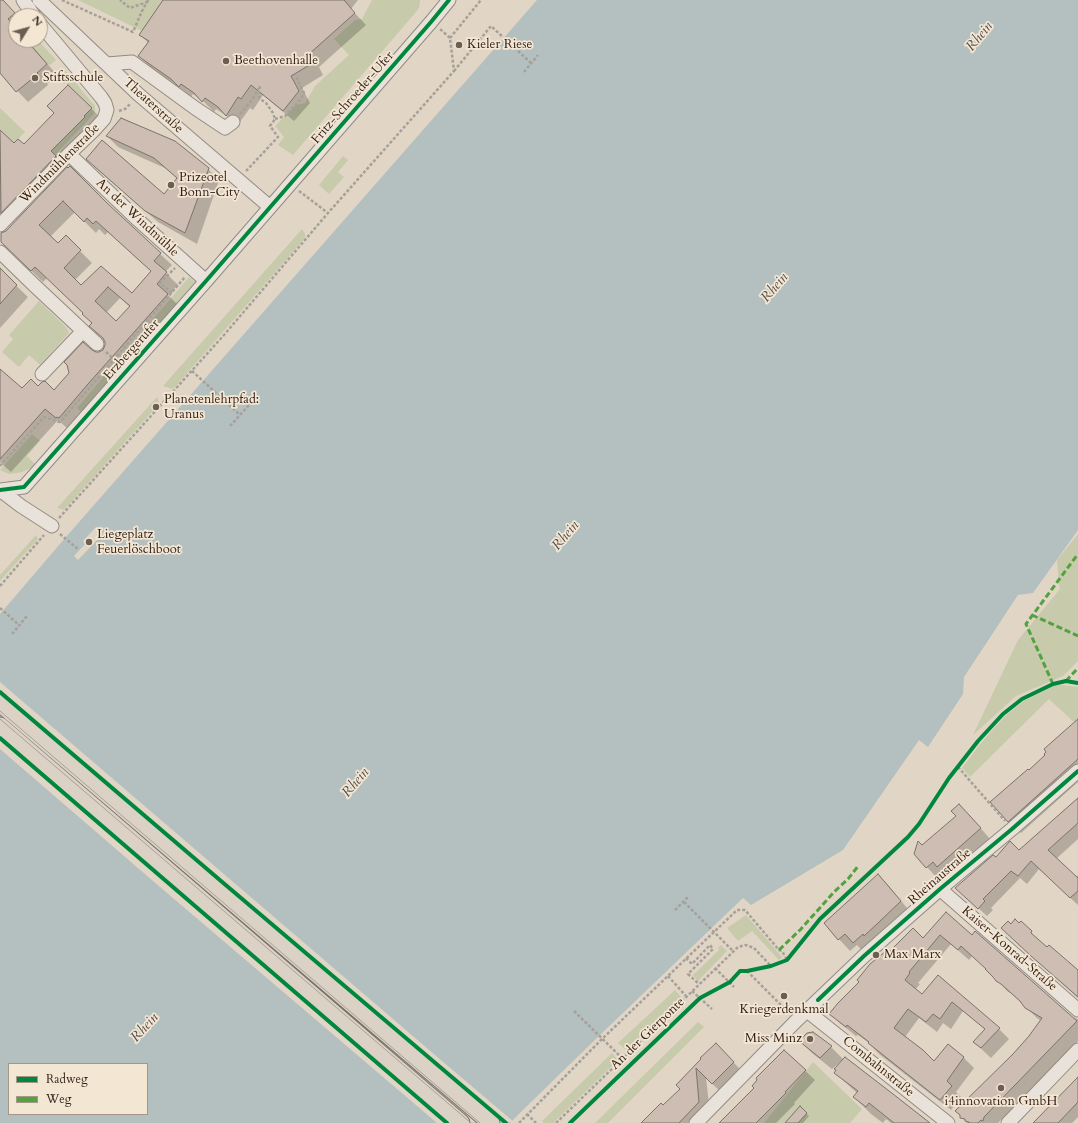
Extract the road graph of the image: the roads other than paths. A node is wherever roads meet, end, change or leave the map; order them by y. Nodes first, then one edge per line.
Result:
1 (39, 0) edge
2 (449, 0) edge
3 (48, 34) edge
4 (107, 64) junction
5 (233, 122) road end
6 (69, 154) junction
7 (270, 207) junction
8 (0, 225) edge
9 (0, 252) edge
10 (206, 281) junction
11 (83, 331) junction
12 (97, 344) dead end
13 (42, 374) dead end
14 (0, 490) edge
15 (52, 526) road end
16 (0, 703) edge
17 (0, 726) edge
18 (1078, 771) edge
19 (940, 889) junction
20 (807, 1010) junction
21 (1078, 1010) edge
22 (1078, 1050) edge
23 (462, 1123) edge
24 (491, 1123) edge
25 (696, 1123) edge
26 (948, 1123) edge
27 (1008, 1123) edge

1 - 4 street, Theaterstraße
2 - 7 street, Fritz-Schroeder-Ufer
3 - 6 street, Windmühlenstraße
4 - 5 street
4 - 7 street, Theaterstraße
6 - 8 street, Windmühlenstraße
6 - 10 street, An der Windmühle
7 - 10 street, Erzbergerufer
9 - 11 street
10 - 14 street, Erzbergerufer
11 - 12 street
11 - 13 street
14 - 15 street
16 - 24 main road
17 - 23 main road
18 - 19 street, Rheinaustraße
19 - 20 street, Rheinaustraße
19 - 21 street, Kaiser-Konrad-Straße
20 - 25 street, Rheinaustraße
20 - 26 street, Combahnstraße
22 - 27 street

